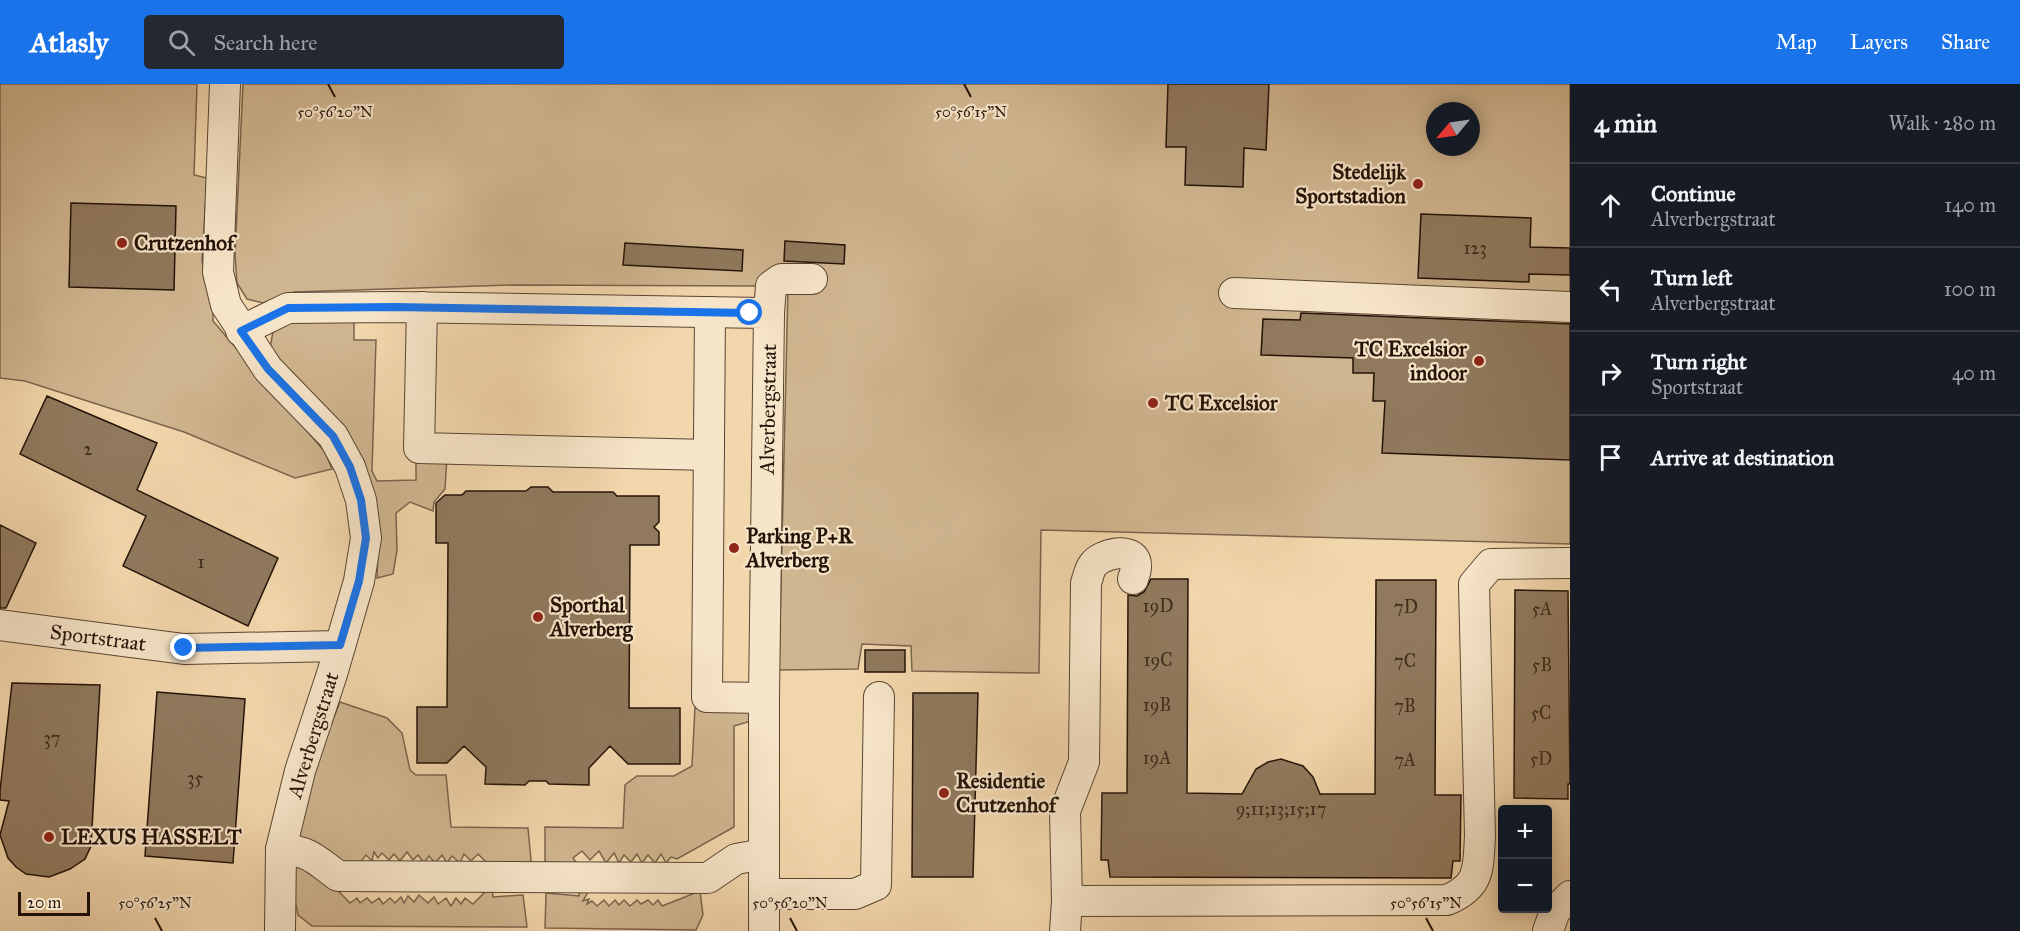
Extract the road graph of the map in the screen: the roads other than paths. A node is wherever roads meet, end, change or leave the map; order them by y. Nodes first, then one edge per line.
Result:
1 (225, 84) edge
2 (812, 279) dead end
3 (1234, 293) dead end
4 (422, 307) junction
5 (1570, 307) edge
6 (710, 312) junction
7 (770, 313) junction
8 (241, 331) junction
9 (709, 455) junction
10 (1570, 563) edge
11 (1133, 579) dead end
12 (0, 625) edge
13 (340, 645) junction
14 (879, 697) dead end
15 (764, 698) junction
16 (281, 849) junction
17 (764, 854) junction
18 (764, 894) junction
19 (1570, 897) edge
20 (1067, 901) junction
21 (1546, 929) edge
22 (280, 931) edge
23 (764, 931) edge
24 (1065, 931) edge

1 - 8 street, Alverbergstraat
2 - 7 street
3 - 5 street
4 - 6 street, Alverbergstraat
4 - 8 street, Alverbergstraat
4 - 9 street
6 - 7 street, Alverbergstraat
6 - 9 street
7 - 15 street, Alverbergstraat
8 - 13 street, Alverbergstraat
9 - 15 street
10 - 20 street
11 - 20 street
12 - 13 street, Sportstraat
13 - 16 street, Alverbergstraat
14 - 18 street
15 - 17 street, Alverbergstraat
16 - 17 street
16 - 22 street, Alverbergstraat
17 - 18 street, Alverbergstraat
18 - 23 street, Alverbergstraat
19 - 21 street
20 - 24 street

